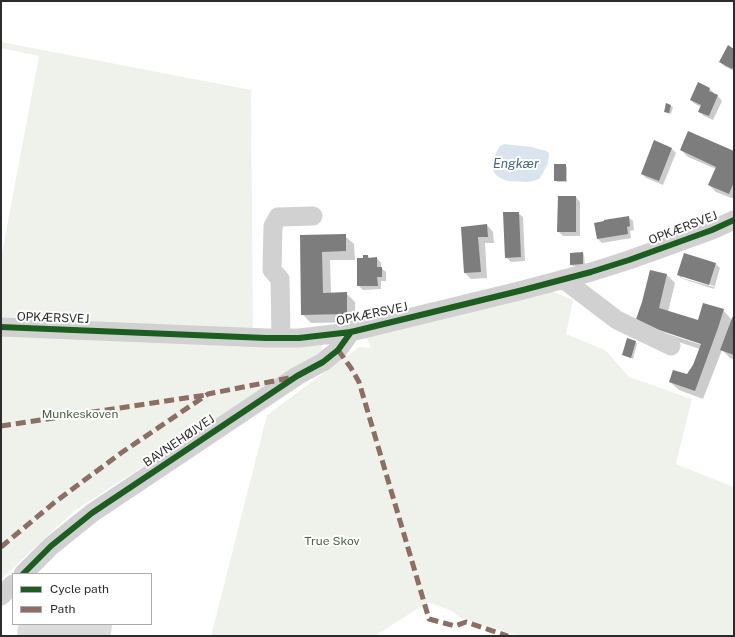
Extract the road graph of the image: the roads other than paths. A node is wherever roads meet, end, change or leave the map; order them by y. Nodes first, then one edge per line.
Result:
1 (313, 216) dead end
2 (734, 220) edge
3 (564, 279) junction
4 (1, 327) edge
5 (351, 332) junction
6 (281, 338) junction
7 (671, 346) dead end
8 (24, 573) edge
9 (12, 585) edge
10 (1, 596) edge

1 - 6 street
2 - 3 street, OPKÆRSVEJ
3 - 5 street, OPKÆRSVEJ
3 - 7 street
4 - 6 street, OPKÆRSVEJ
5 - 6 street, OPKÆRSVEJ
5 - 8 street, BAVNEHØJVEJ
9 - 10 street

